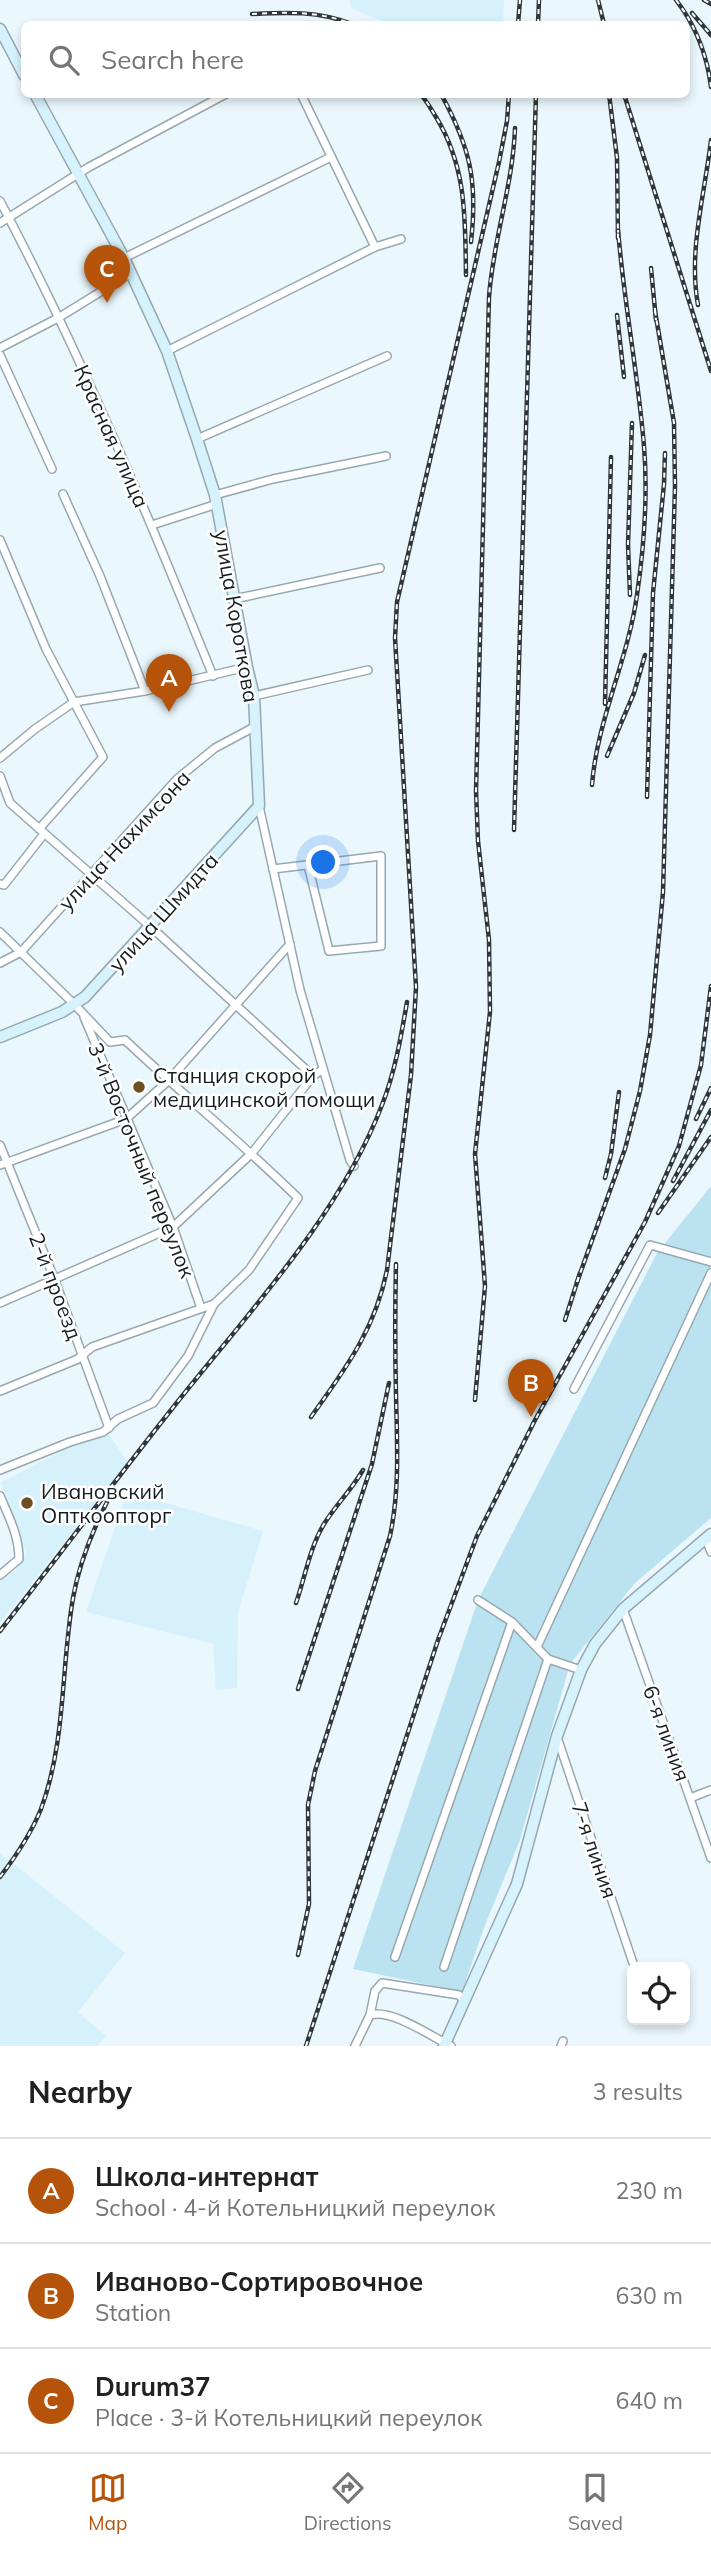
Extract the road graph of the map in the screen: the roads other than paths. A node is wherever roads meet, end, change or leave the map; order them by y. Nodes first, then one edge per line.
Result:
1 (2, 33) edge
2 (21, 69) edge
3 (37, 98) edge
4 (218, 98) edge
5 (303, 98) edge
6 (331, 157) junction
7 (77, 176) junction
8 (0, 201) edge
9 (9, 218) junction
10 (0, 223) edge
11 (401, 239) dead end
12 (375, 247) junction
13 (124, 258) junction
14 (131, 273) junction
15 (58, 317) junction
16 (0, 348) edge
17 (167, 351) junction
18 (0, 355) edge
19 (387, 356) dead end
20 (197, 439) junction
21 (386, 456) dead end
22 (51, 469) dead end
23 (63, 494) dead end
24 (216, 500) junction
25 (152, 525) junction
26 (0, 540) edge
27 (380, 568) dead end
28 (234, 599) junction
29 (247, 667) junction
30 (368, 670) dead end
31 (213, 676) junction
32 (145, 691) junction
33 (254, 696) junction
34 (74, 702) junction
35 (256, 726) junction
36 (0, 758) edge
37 (0, 776) edge
38 (260, 806) junction
39 (41, 832) junction
40 (308, 865) junction
41 (273, 869) junction
42 (91, 875) junction
43 (0, 884) edge
44 (151, 927) junction
45 (0, 932) edge
46 (290, 944) junction
47 (21, 952) junction
48 (0, 963) edge
49 (235, 1005) junction
50 (78, 1009) junction
51 (0, 1037) edge
52 (323, 1069) junction
53 (313, 1076) junction
54 (168, 1081) junction
55 (126, 1119) junction
56 (0, 1145) edge
57 (252, 1153) junction
58 (4, 1163) edge
59 (355, 1166) dead end
60 (173, 1227) junction
61 (711, 1262) edge
62 (711, 1273) edge
63 (54, 1278) junction
64 (0, 1303) edge
65 (214, 1304) junction
66 (201, 1308) junction
67 (82, 1355) junction
68 (574, 1389) dead end
69 (0, 1391) edge
70 (109, 1427) junction
71 (0, 1470) edge
72 (0, 1496) edge
73 (708, 1536) edge
74 (711, 1552) edge
75 (0, 1575) edge
76 (478, 1600) dead end
77 (623, 1609) junction
78 (512, 1622) junction
79 (537, 1647) junction
80 (548, 1659) junction
81 (581, 1670) junction
82 (557, 1736) junction
83 (711, 1790) edge
84 (690, 1798) junction
85 (711, 1858) edge
86 (395, 1957) dead end
87 (633, 1962) edge
88 (444, 1967) dead end
89 (464, 2001) junction
90 (370, 2015) junction
91 (447, 2045) edge
92 (355, 2046) edge

1 - 2 main road
3 - 7 main road, улица Короткова
4 - 7 street
5 - 6 street
6 - 12 street
6 - 13 street
7 - 9 street
7 - 13 main road, улица Короткова
8 - 9 street, Красная улица
9 - 10 street
9 - 15 street, Красная улица
11 - 12 street
12 - 17 street
13 - 14 main road, улица Короткова
14 - 15 street
14 - 17 main road, улица Короткова
15 - 16 street
15 - 25 street, Красная улица
17 - 20 main road, улица Короткова
18 - 22 street
19 - 20 street
20 - 24 main road, улица Короткова
21 - 24 street
23 - 32 street
24 - 25 street
24 - 28 main road, улица Короткова
25 - 31 street, Красная улица
26 - 34 street
27 - 28 street
28 - 29 main road, улица Короткова
29 - 31 street
29 - 33 main road, улица Короткова
30 - 33 street
31 - 32 street
32 - 34 street
33 - 35 main road, улица Короткова
34 - 36 street
34 - 39 street
35 - 38 main road, улица Короткова
35 - 42 street, улица Нахимсона
37 - 39 street
38 - 41 street, улица Короткова
38 - 44 main road, улица Шмидта
39 - 42 street
39 - 43 street
40 - 40 street
40 - 41 street
41 - 46 street, улица Короткова
42 - 44 street
42 - 47 street, улица Нахимсона
44 - 49 street
44 - 50 main road, улица Шмидта
45 - 47 street
46 - 49 street
46 - 52 street, улица Короткова
47 - 48 street, улица Нахимсона
47 - 50 street
49 - 53 street
49 - 54 street
50 - 51 main road, улица Шмидта
50 - 54 street
50 - 55 street, 3-й Восточный переулок
52 - 53 street
52 - 59 street, улица Короткова
53 - 57 street
54 - 55 street
54 - 57 street
55 - 58 street
55 - 60 street, 3-й Восточный переулок
56 - 58 street, 2-й проезд
57 - 60 street
57 - 65 street
58 - 63 street, 2-й проезд
60 - 63 street
60 - 66 street, 3-й Восточный переулок
61 - 68 street
62 - 79 street
63 - 64 street
63 - 67 street, 2-й проезд
65 - 66 street
65 - 70 street
66 - 67 street
67 - 69 street
67 - 70 street, 2-й проезд
70 - 71 street
72 - 75 street
73 - 74 street
73 - 77 main road
76 - 78 street
77 - 81 main road
77 - 84 street, 6-я линия
78 - 79 street
78 - 86 street
79 - 80 street
80 - 81 street
80 - 88 street
81 - 82 main road
82 - 87 street, 7-я линия
82 - 89 main road
83 - 84 street
84 - 85 street, 6-я линия
89 - 90 street
89 - 91 main road
90 - 91 street
90 - 92 street

